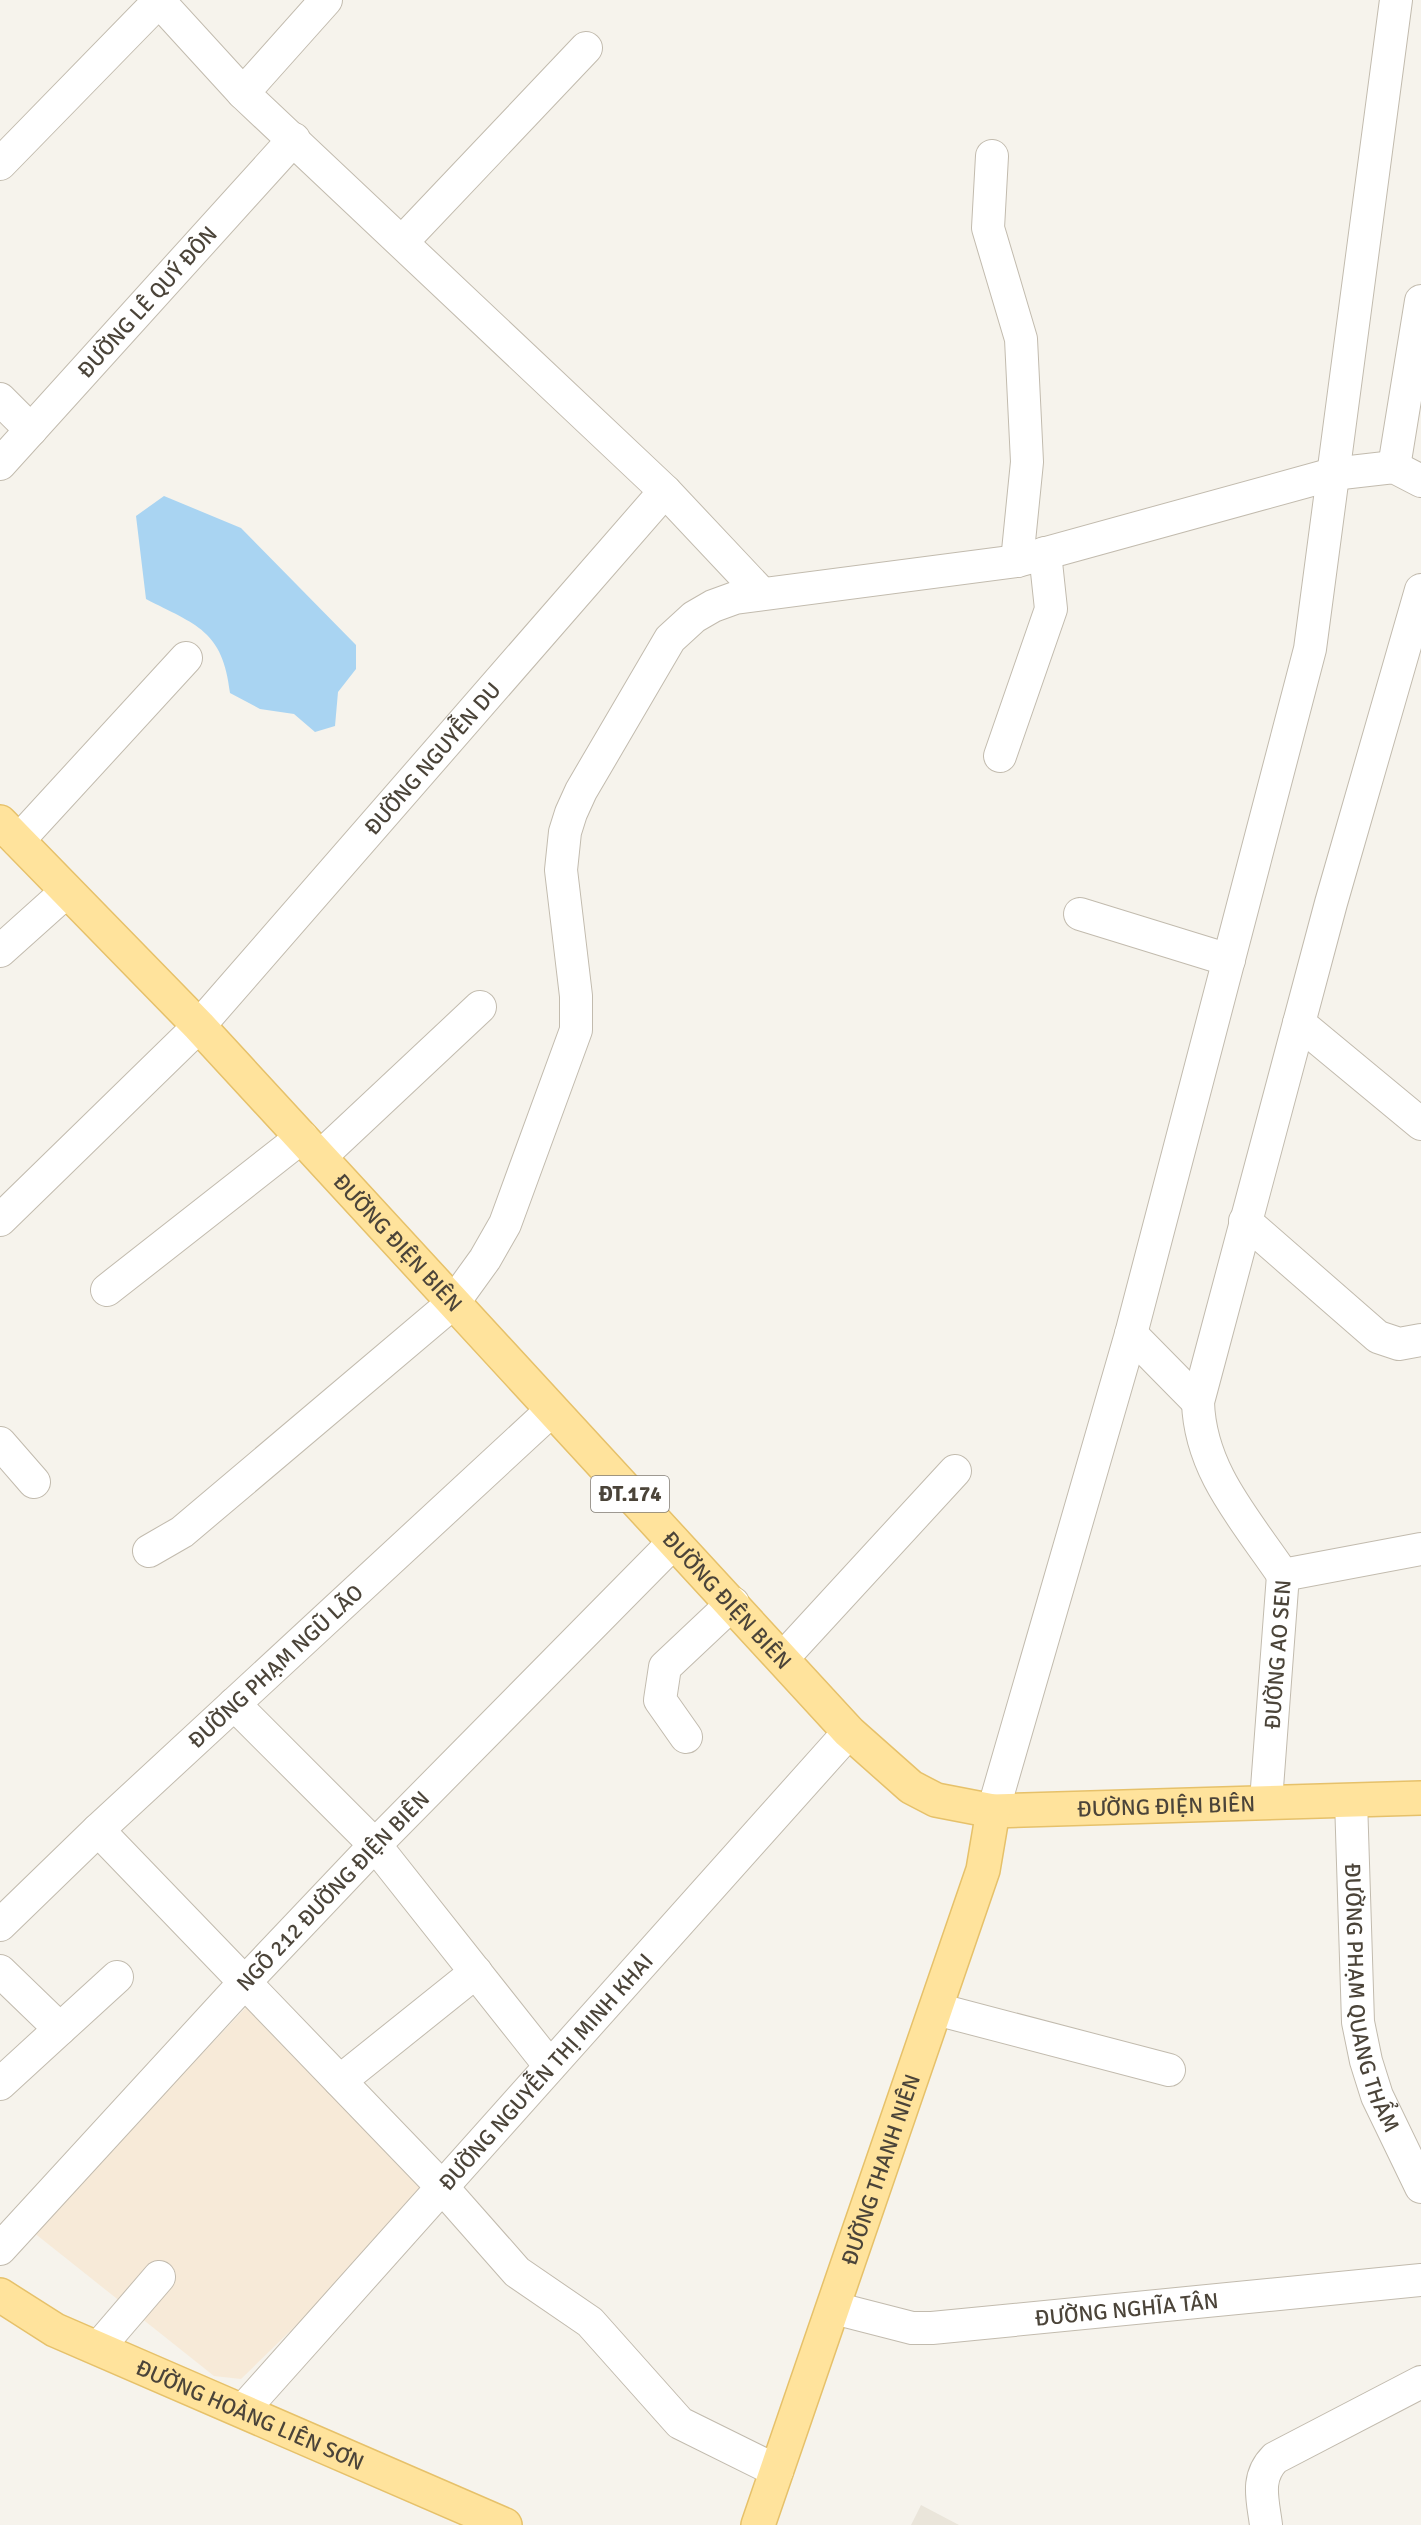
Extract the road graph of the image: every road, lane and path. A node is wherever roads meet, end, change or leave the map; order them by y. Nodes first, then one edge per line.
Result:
1 (158, 0) edge
2 (326, 0) edge
3 (1396, 0) edge
4 (586, 48) dead end
5 (243, 93) junction
6 (294, 139) junction
7 (992, 156) dead end
8 (0, 164) edge
9 (402, 242) junction
10 (1421, 301) edge
11 (1416, 356) edge
12 (0, 399) edge
13 (32, 430) junction
14 (0, 464) edge
15 (1333, 474) junction
16 (1407, 474) edge
17 (665, 491) junction
18 (1031, 557) junction
19 (1421, 590) edge
20 (761, 593) junction
21 (186, 658) dead end
22 (1000, 756) dead end
23 (9, 832) edge
24 (67, 891) junction
25 (1080, 914) dead end
26 (0, 951) edge
27 (1229, 960) junction
28 (480, 1007) dead end
29 (1299, 1023) junction
30 (199, 1026) junction
31 (1421, 1124) edge
32 (311, 1147) junction
33 (0, 1220) edge
34 (1245, 1221) junction
35 (107, 1290) dead end
36 (454, 1302) junction
37 (1131, 1334) junction
38 (1421, 1340) edge
39 (1198, 1402) junction
40 (552, 1410) junction
41 (0, 1443) edge
42 (955, 1472) dead end
43 (34, 1482) dead end
44 (674, 1542) junction
45 (1421, 1549) edge
46 (149, 1551) dead end
47 (1283, 1575) junction
48 (733, 1603) junction
49 (782, 1659) junction
50 (234, 1704) junction
51 (849, 1732) junction
52 (686, 1737) dead end
53 (1421, 1798) edge
54 (1351, 1800) junction
55 (1266, 1801) junction
56 (993, 1811) junction
57 (98, 1830) junction
58 (375, 1845) junction
59 (0, 1925) edge
60 (0, 1971) edge
61 (476, 1972) junction
62 (117, 1977) dead end
63 (245, 1982) junction
64 (936, 2009) junction
65 (60, 2029) junction
66 (550, 2066) junction
67 (1169, 2070) dead end
68 (340, 2081) junction
69 (0, 2084) edge
70 (442, 2187) junction
71 (1421, 2187) edge
72 (0, 2249) edge
73 (159, 2277) dead end
74 (1421, 2280) edge
75 (0, 2295) edge
76 (834, 2308) junction
77 (98, 2348) junction
78 (1421, 2382) edge
79 (243, 2410) junction
80 (777, 2471) junction
81 (505, 2525) edge
82 (758, 2525) edge
83 (1266, 2525) edge

1 - 5 street
1 - 8 street
2 - 5 street
3 - 15 street
4 - 9 street
5 - 6 street
6 - 9 street
6 - 13 street, ĐƯỜNG LÊ QUÝ ĐÔN
7 - 18 street
9 - 17 street
10 - 11 street
11 - 16 street
12 - 13 street
13 - 14 street, ĐƯỜNG LÊ QUÝ ĐÔN
15 - 16 street
15 - 18 street
15 - 27 street
17 - 20 street
17 - 30 street, ĐƯỜNG NGUYỄN DU
18 - 20 street
18 - 22 street
19 - 29 street
20 - 36 street
21 - 23 street
23 - 24 main road, ĐƯỜNG ĐIỆN BIÊN / ĐT.174
24 - 26 street
24 - 30 main road, ĐƯỜNG ĐIỆN BIÊN / ĐT.174
25 - 27 street
27 - 37 street
28 - 32 street
29 - 31 street
29 - 34 street
30 - 32 main road, ĐƯỜNG ĐIỆN BIÊN / ĐT.174
30 - 33 street, ĐƯỜNG NGUYỄN DU
32 - 35 street
32 - 36 main road, ĐƯỜNG ĐIỆN BIÊN / ĐT.174
34 - 38 street
34 - 39 street
36 - 40 main road, ĐƯỜNG ĐIỆN BIÊN / ĐT.174
36 - 46 street
37 - 39 street
37 - 56 street
39 - 47 street
40 - 44 main road, ĐƯỜNG ĐIỆN BIÊN / ĐT.174
40 - 50 street, ĐƯỜNG PHẠM NGŨ LÃO
41 - 43 street
42 - 49 street
44 - 48 main road, ĐƯỜNG ĐIỆN BIÊN / ĐT.174
44 - 58 street, NGÕ 212 ĐƯỜNG ĐIỆN BIÊN
45 - 47 street, ĐƯỜNG AO SEN
47 - 55 street, ĐƯỜNG AO SEN
48 - 49 main road, ĐƯỜNG ĐIỆN BIÊN / ĐT.174
48 - 52 street
49 - 51 main road, ĐƯỜNG ĐIỆN BIÊN / ĐT.174
50 - 57 street, ĐƯỜNG PHẠM NGŨ LÃO
50 - 58 street
51 - 56 main road, ĐƯỜNG ĐIỆN BIÊN / ĐT.174
51 - 66 street, ĐƯỜNG NGUYỄN THỊ MINH KHAI
53 - 54 main road, ĐƯỜNG ĐIỆN BIÊN / ĐT.174
54 - 55 main road, ĐƯỜNG ĐIỆN BIÊN / ĐT.174
54 - 71 street, ĐƯỜNG PHẠM QUANG THẨM
55 - 56 main road, ĐƯỜNG ĐIỆN BIÊN / ĐT.174
56 - 64 main road, ĐƯỜNG THANH NIÊN
57 - 59 street, ĐƯỜNG PHẠM NGŨ LÃO
57 - 63 street
58 - 61 street
58 - 63 street, NGÕ 212 ĐƯỜNG ĐIỆN BIÊN
60 - 65 street
61 - 66 street
61 - 68 street
62 - 65 street
63 - 68 street
63 - 72 street, NGÕ 212 ĐƯỜNG ĐIỆN BIÊN
64 - 67 street
64 - 76 main road, ĐƯỜNG THANH NIÊN
65 - 69 street
66 - 70 street, ĐƯỜNG NGUYỄN THỊ MINH KHAI
68 - 70 street
70 - 79 street, ĐƯỜNG NGUYỄN THỊ MINH KHAI
70 - 80 street
73 - 77 street
74 - 76 street, ĐƯỜNG NGHĨA TÂN
75 - 77 main road, ĐƯỜNG HOÀNG LIÊN SƠN
76 - 80 main road, ĐƯỜNG THANH NIÊN
77 - 79 main road, ĐƯỜNG HOÀNG LIÊN SƠN
78 - 83 street
79 - 81 main road, ĐƯỜNG HOÀNG LIÊN SƠN
80 - 82 main road, ĐƯỜNG THANH NIÊN

